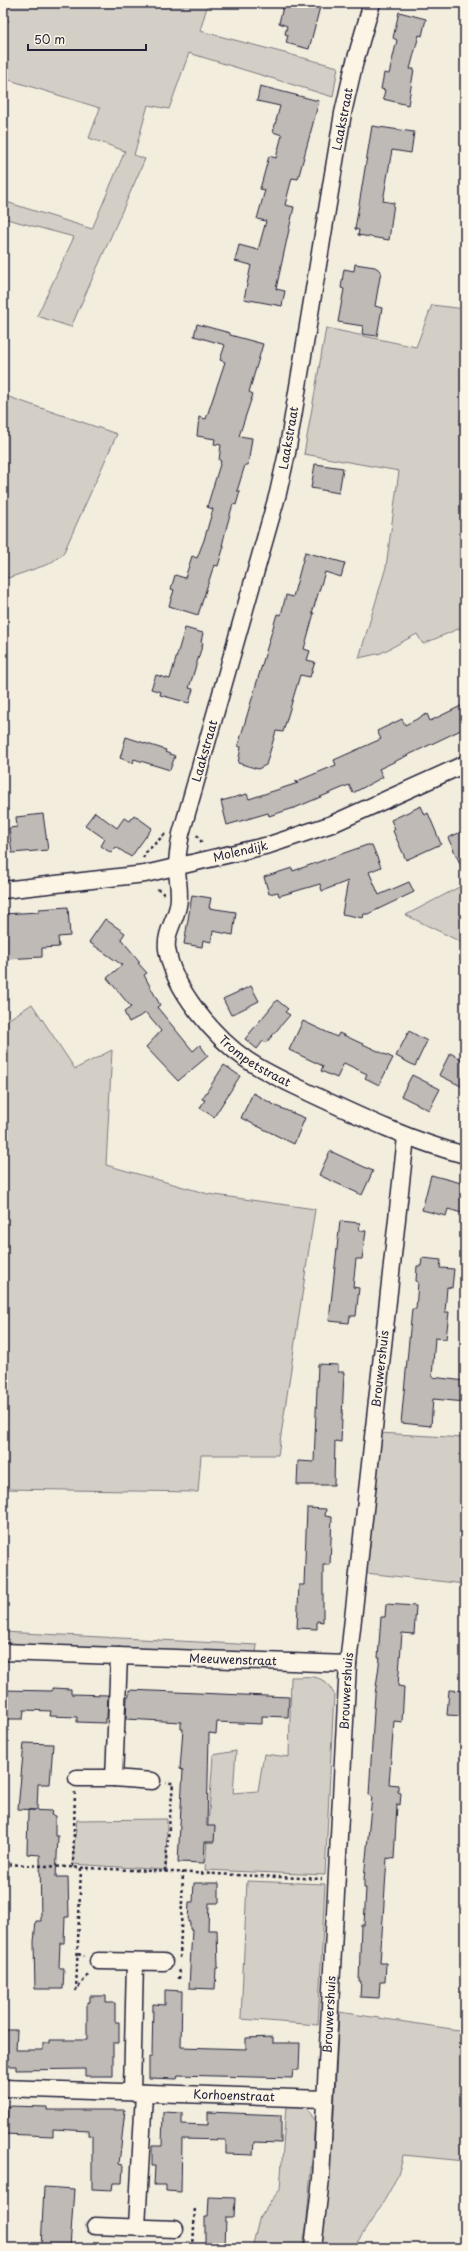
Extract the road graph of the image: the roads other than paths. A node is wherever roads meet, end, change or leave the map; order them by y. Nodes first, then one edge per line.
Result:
1 (372, 3) edge
2 (465, 764) edge
3 (177, 867) junction
4 (3, 890) edge
5 (406, 1136) junction
6 (465, 1155) edge
7 (3, 1652) edge
8 (119, 1656) junction
9 (348, 1664) junction
10 (77, 1778) road end
11 (114, 1778) junction
12 (152, 1781) road end
13 (98, 1961) road end
14 (135, 1962) junction
15 (164, 1962) dead end
16 (3, 2088) edge
17 (138, 2092) junction
18 (324, 2099) junction
19 (95, 2226) dead end
20 (137, 2227) junction
21 (175, 2229) dead end
22 (313, 2248) edge

1 - 3 street, Laakstraat
2 - 3 street, Molendijk
3 - 4 street, Molendijk
3 - 5 street, Trompetstraat
5 - 6 street, Trompetstraat
5 - 9 street, Brouwershuis
7 - 8 street, Meeuwenstraat
8 - 9 street, Meeuwenstraat
8 - 11 street
9 - 18 street, Brouwershuis
10 - 11 street
11 - 12 street
13 - 14 street
14 - 15 street
14 - 17 street
16 - 17 street, Korhoenstraat
17 - 18 street, Korhoenstraat
17 - 20 street
18 - 22 street, Brouwershuis
19 - 20 street
20 - 21 street

